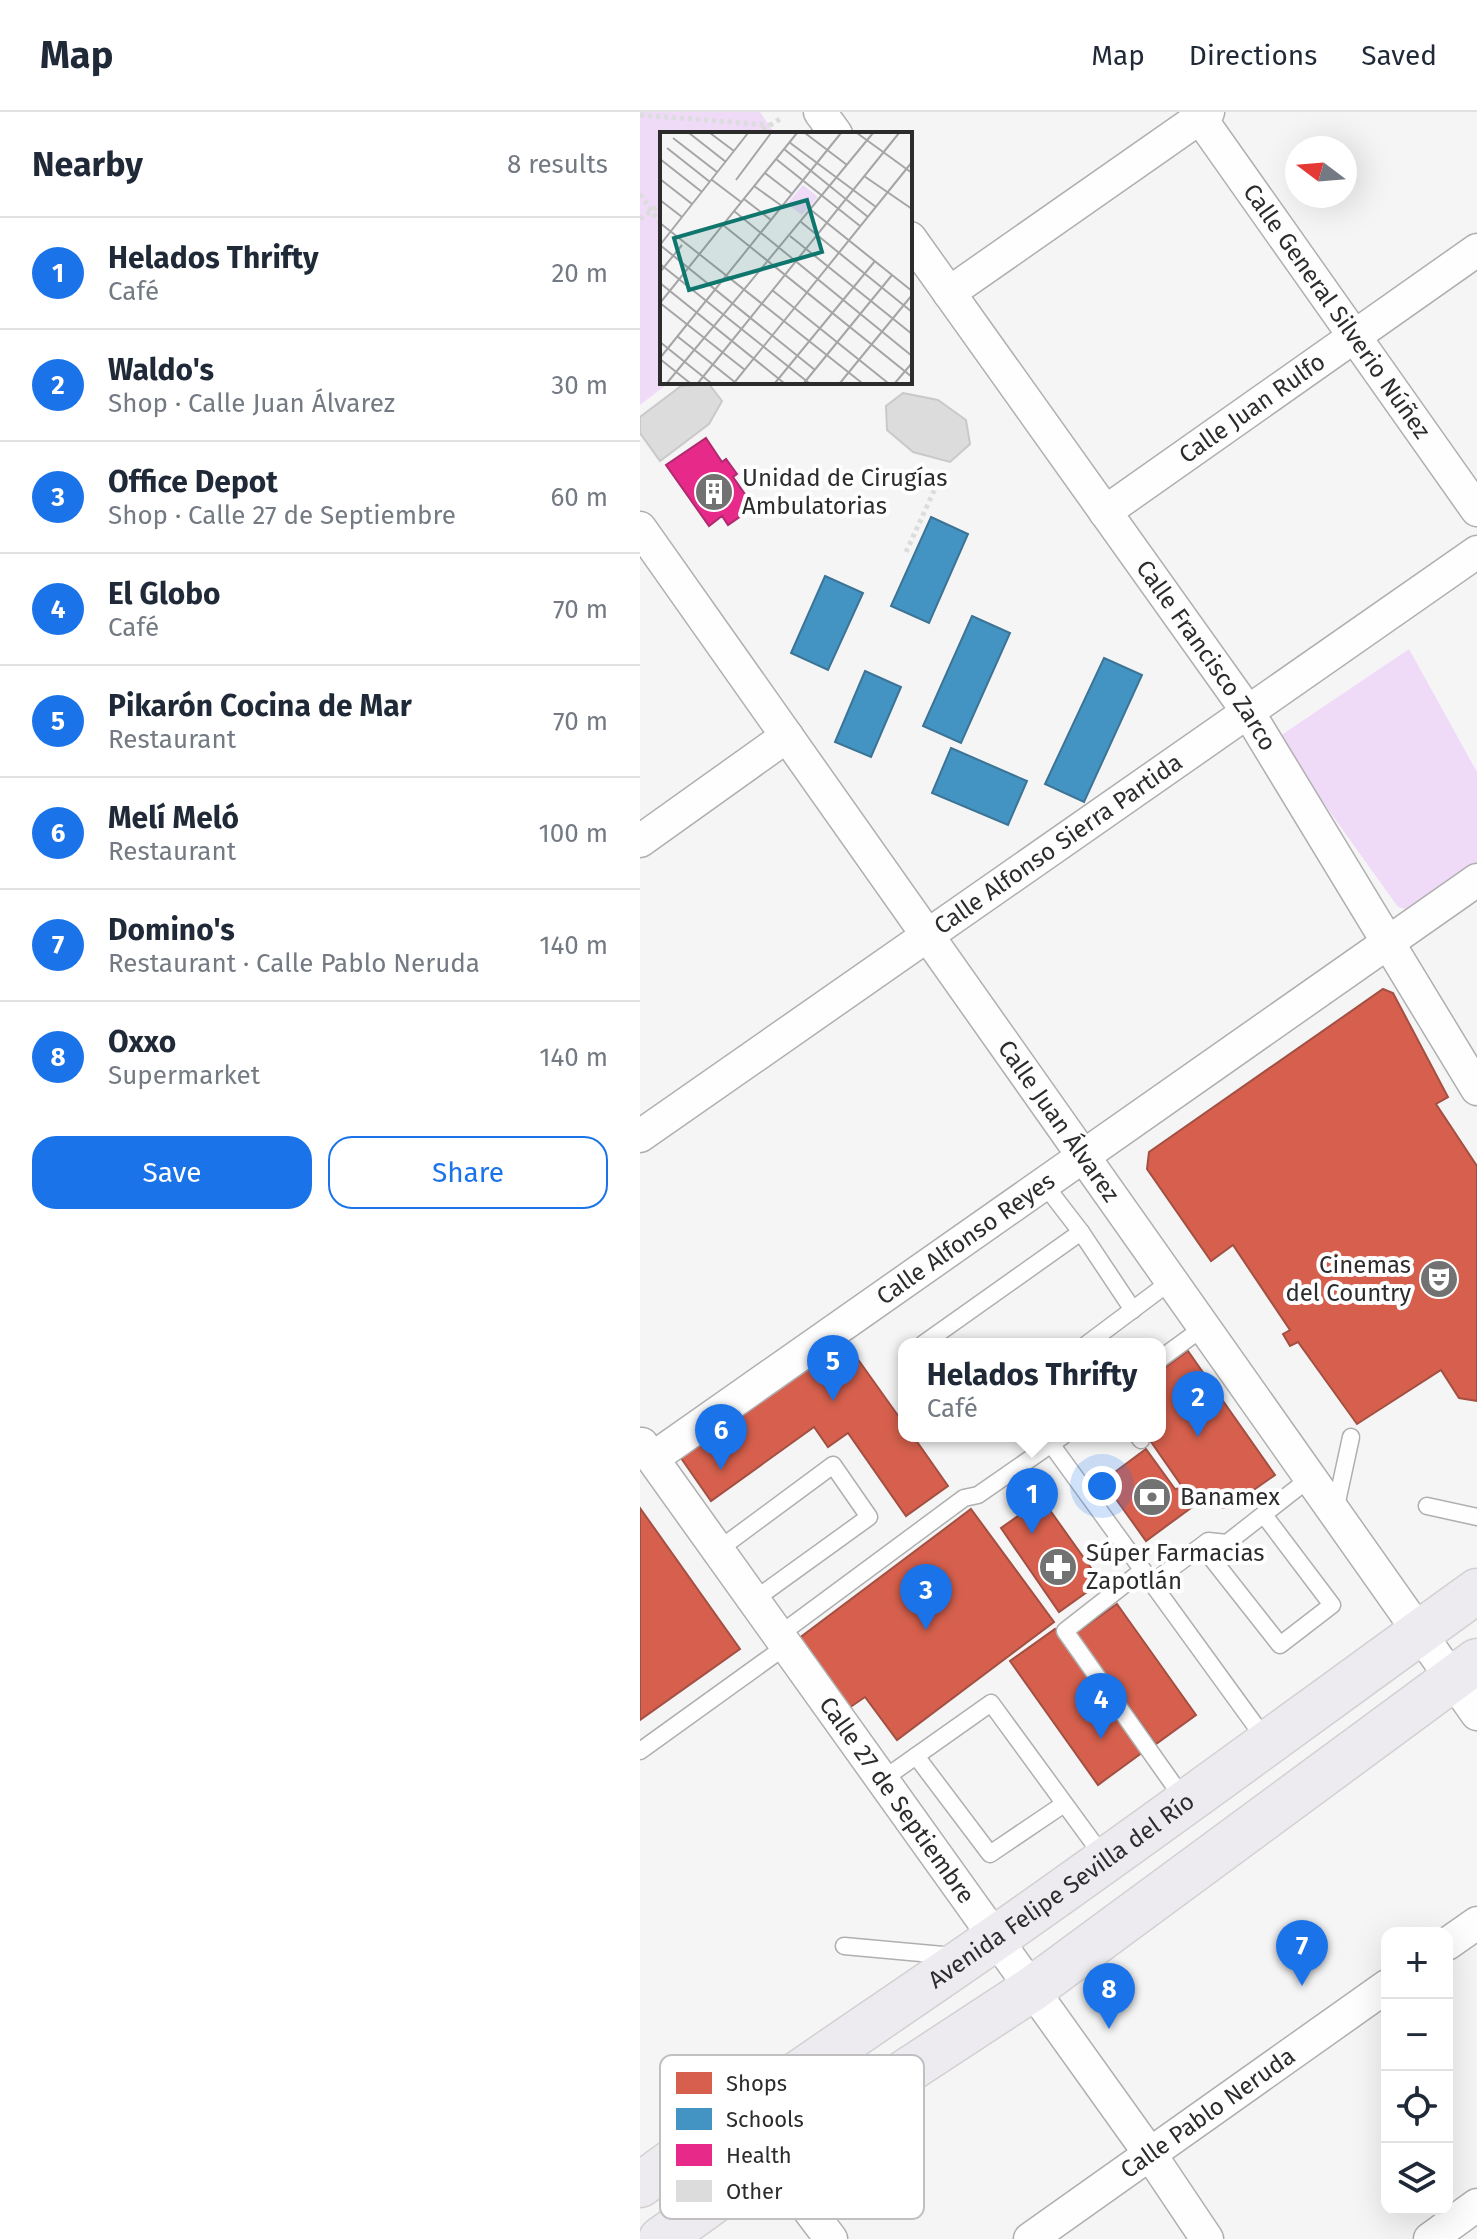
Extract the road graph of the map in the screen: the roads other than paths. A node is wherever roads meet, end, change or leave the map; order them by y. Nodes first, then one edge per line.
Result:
1 (820, 112) edge
2 (1201, 114) edge
3 (835, 132) edge
4 (912, 241) edge
5 (1477, 250) edge
6 (949, 293) junction
7 (1354, 337) junction
8 (1477, 510) edge
9 (1105, 512) junction
10 (640, 528) edge
11 (1477, 552) edge
12 (1248, 712) junction
13 (787, 736) junction
14 (640, 841) edge
15 (1477, 880) edge
16 (927, 935) junction
17 (1387, 943) junction
18 (1477, 1089) edge
19 (640, 1136) edge
20 (1083, 1156) junction
21 (1044, 1184) junction
22 (1081, 1232) junction
23 (1171, 1281) junction
24 (1133, 1310) junction
25 (1204, 1327) junction
26 (931, 1338) edge
27 (1095, 1338) edge
28 (1166, 1355) edge
29 (1351, 1437) dead end
30 (1054, 1442) edge
31 (1058, 1442) edge
32 (646, 1450) edge
33 (1310, 1478) junction
34 (1427, 1506) dead end
35 (1335, 1512) junction
36 (1264, 1515) junction
37 (1477, 1517) edge
38 (1202, 1546) junction
39 (718, 1550) junction
40 (1147, 1577) junction
41 (1477, 1591) edge
42 (754, 1600) junction
43 (1419, 1633) junction
44 (782, 1640) junction
45 (1464, 1670) edge
46 (1477, 1714) edge
47 (1269, 1744) junction
48 (640, 1751) edge
49 (916, 1756) junction
50 (882, 1780) junction
51 (1187, 1803) junction
52 (1064, 1804) junction
53 (1106, 1860) junction
54 (1477, 1923) edge
55 (1453, 1940) edge
56 (844, 1946) dead end
57 (981, 1948) junction
58 (1032, 1989) junction
59 (1381, 1990) edge
60 (824, 2055) edge
61 (924, 2060) edge
62 (1150, 2154) junction
63 (660, 2170) edge
64 (640, 2185) edge
65 (1477, 2205) edge
66 (689, 2219) edge
67 (816, 2219) edge
68 (661, 2239) edge
69 (831, 2239) edge
70 (1030, 2239) edge
71 (1207, 2239) edge
72 (1430, 2239) edge

1 - 3 street
2 - 6 street
2 - 7 street, Calle General Silverio Núñez
4 - 6 street, Calle Francisco Zarco
5 - 7 street, Calle Juan Rulfo
6 - 9 street, Calle Francisco Zarco
7 - 8 street, Calle General Silverio Núñez
7 - 9 street, Calle Juan Rulfo
9 - 12 street, Calle Francisco Zarco
10 - 13 street, Calle Juan Álvarez
11 - 12 street, Calle Alfonso Sierra Partida
12 - 16 street, Calle Alfonso Sierra Partida
12 - 17 street, Calle Francisco Zarco
13 - 14 street
13 - 16 street, Calle Juan Álvarez
15 - 17 street, Calle Alfonso Reyes
16 - 19 street, Calle Alfonso Sierra Partida
16 - 20 street, Calle Juan Álvarez
17 - 18 street, Calle Francisco Zarco
17 - 20 street, Calle Alfonso Reyes
20 - 21 street, Calle Alfonso Reyes
20 - 23 street, Calle Juan Álvarez
21 - 22 lane
21 - 32 street, Calle Alfonso Reyes
22 - 24 lane
22 - 26 lane
23 - 24 lane
23 - 25 street, Calle Juan Álvarez
24 - 27 lane
25 - 28 lane
25 - 33 street, Calle Juan Álvarez
29 - 35 lane
30 - 44 lane
31 - 40 lane
32 - 39 street, Calle 27 de Septiembre
33 - 35 street, Calle Juan Álvarez
33 - 36 lane
34 - 37 lane
35 - 43 street, Calle Juan Álvarez
36 - 38 lane
36 - 38 lane
38 - 40 lane
39 - 42 street, Calle 27 de Septiembre
39 - 42 lane
40 - 47 lane
40 - 51 lane
41 - 43 main road, Avenida Felipe Sevilla del Río
42 - 44 street, Calle 27 de Septiembre
43 - 45 street, Calle Juan Álvarez
43 - 47 main road, Avenida Felipe Sevilla del Río
44 - 48 lane
44 - 50 street, Calle 27 de Septiembre
45 - 46 street, Calle Juan Álvarez
45 - 58 main road
47 - 51 main road, Avenida Felipe Sevilla del Río
49 - 50 lane
49 - 52 lane
49 - 52 lane
50 - 57 street, Calle 27 de Septiembre
51 - 53 main road, Avenida Felipe Sevilla del Río
52 - 53 lane
53 - 57 main road, Avenida Felipe Sevilla del Río
54 - 55 street
56 - 57 lane
57 - 58 street, Calle 27 de Septiembre
57 - 60 main road, Avenida Felipe Sevilla del Río
58 - 61 main road
58 - 62 street, Calle 27 de Septiembre
59 - 62 street, Calle Pablo Neruda
62 - 70 street, Calle Pablo Neruda
62 - 71 street, Calle 27 de Septiembre
63 - 64 main road, Avenida Felipe Sevilla del Río
65 - 72 street
66 - 68 main road
67 - 69 street

